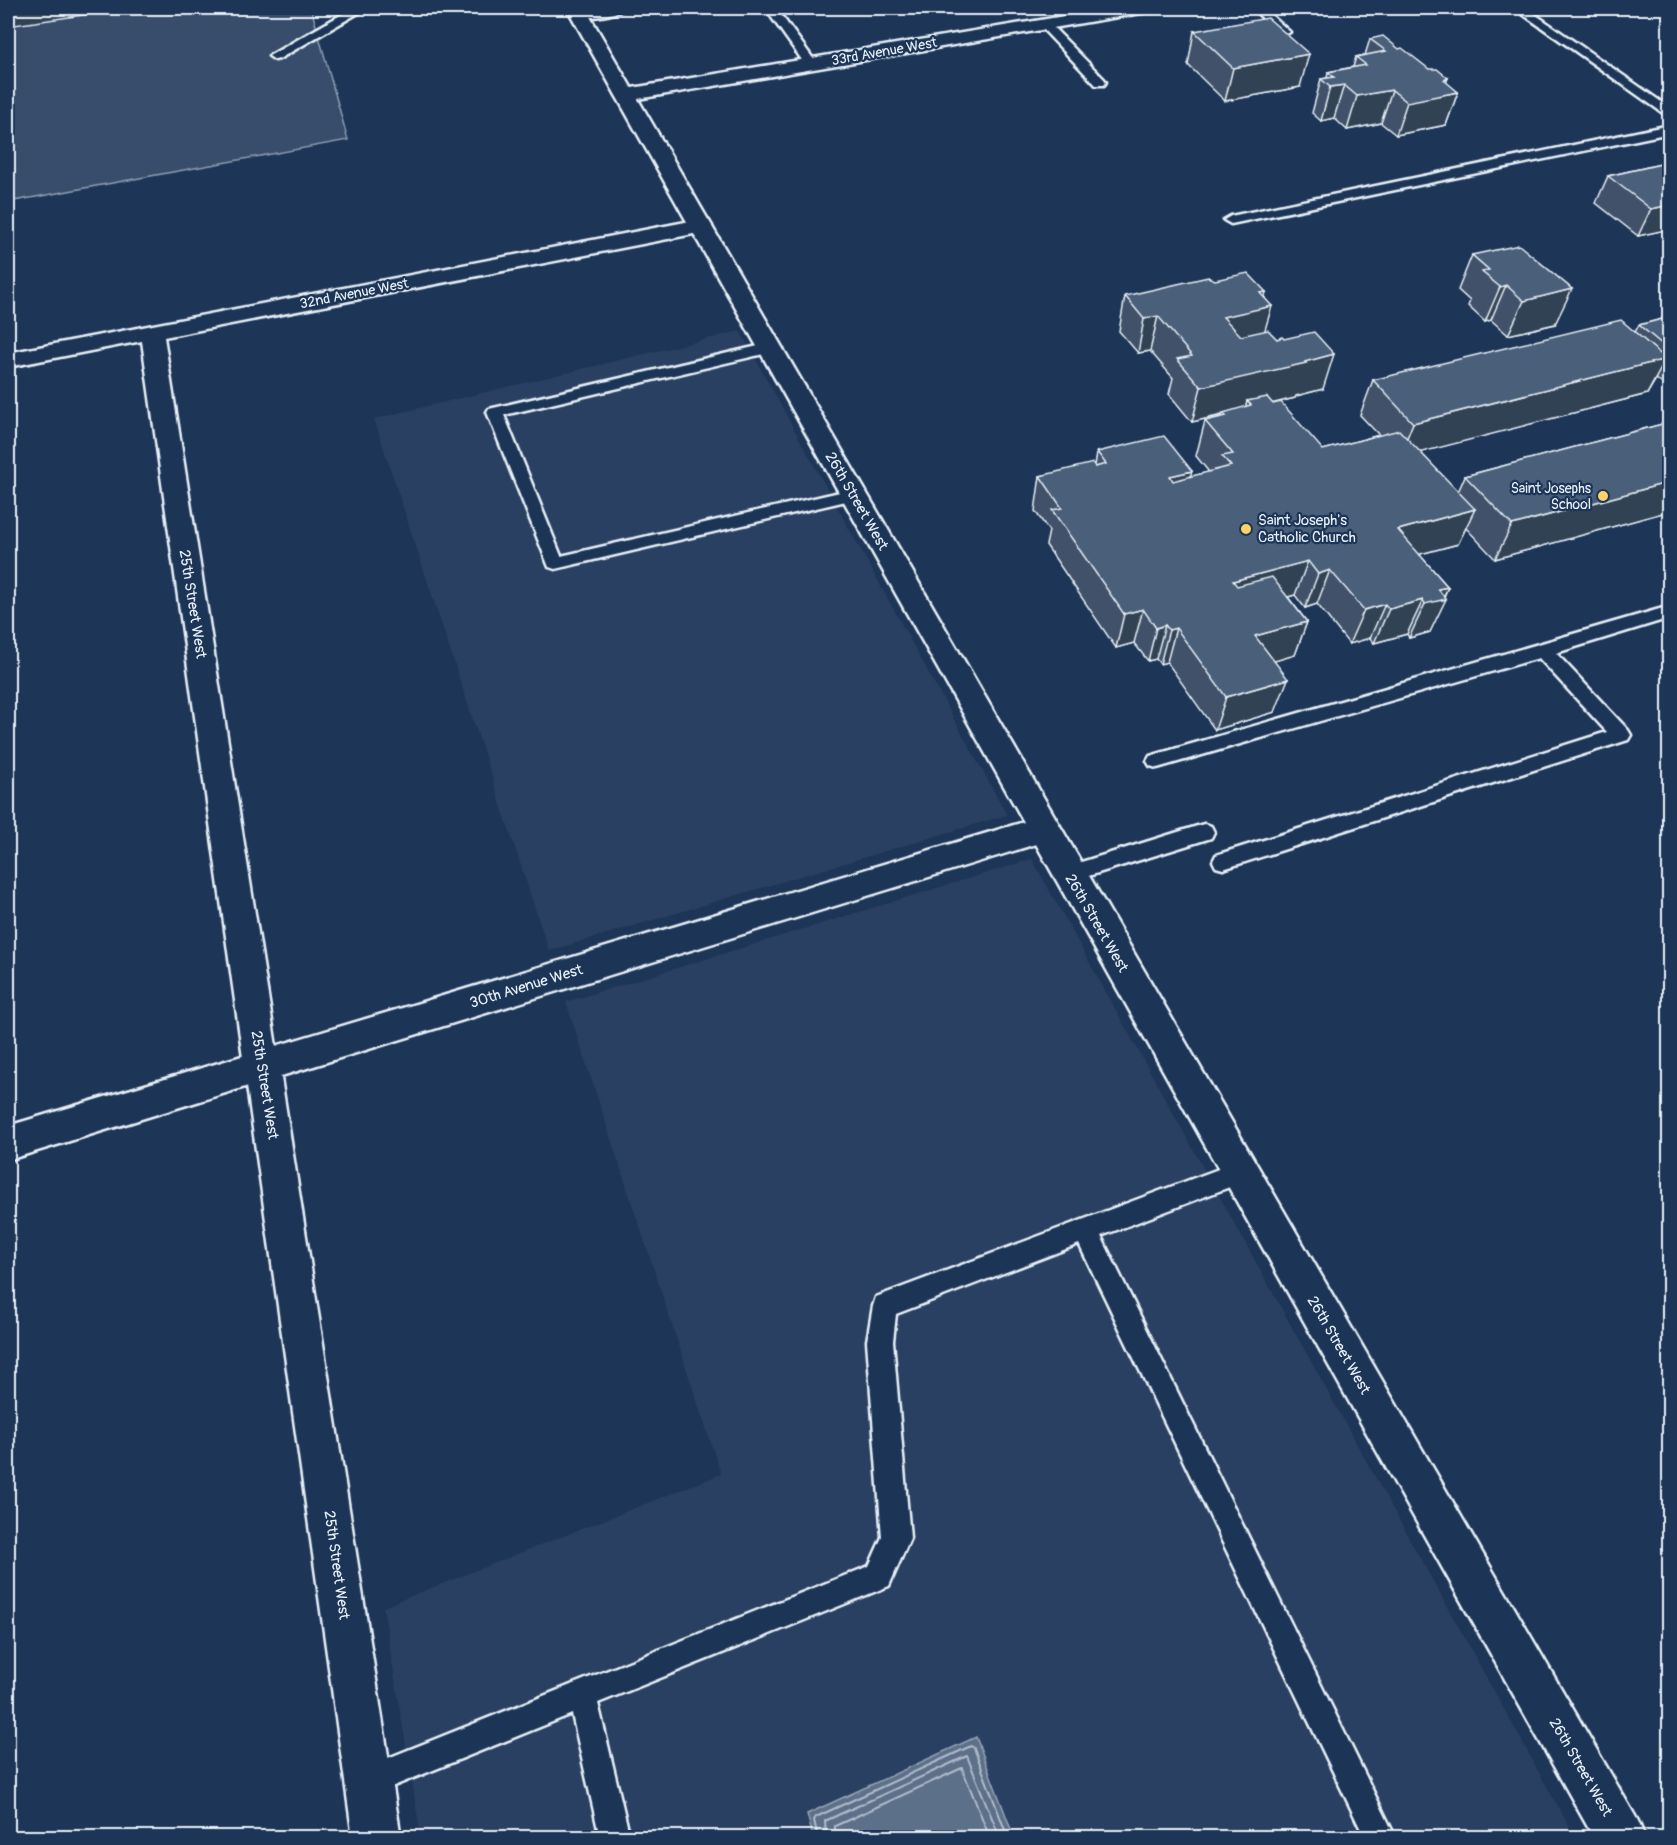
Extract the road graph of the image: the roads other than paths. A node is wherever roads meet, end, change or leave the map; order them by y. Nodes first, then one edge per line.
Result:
1 (361, 8) edge
2 (619, 8) edge
3 (770, 8) edge
4 (1142, 8) edge
5 (1257, 8) edge
6 (1520, 8) edge
7 (578, 11) edge
8 (1054, 18) edge
9 (1284, 32) edge
10 (275, 56) dead end
11 (811, 64) junction
12 (1100, 82) dead end
13 (626, 95) junction
14 (1670, 114) edge
15 (1670, 129) edge
16 (1231, 220) dead end
17 (701, 226) junction
18 (152, 332) junction
19 (771, 348) junction
20 (8, 360) edge
21 (853, 494) junction
22 (1670, 612) edge
23 (1544, 650) junction
24 (1157, 761) dead end
25 (1044, 830) junction
26 (1204, 832) dead end
27 (1223, 861) dead end
28 (1069, 874) junction
29 (262, 1066) junction
30 (8, 1143) edge
31 (1240, 1172) junction
32 (1085, 1230) junction
33 (582, 1695) junction
34 (369, 1781) junction
35 (377, 1838) edge
36 (615, 1838) edge
37 (1381, 1838) edge
38 (1621, 1838) edge

1 - 10 lane
2 - 7 lane
3 - 11 lane
4 - 8 street, 33rd Avenue West
5 - 9 lane
6 - 14 lane
7 - 13 street, 26th Street West
8 - 11 street, 33rd Avenue West
8 - 12 lane
11 - 13 street, 33rd Avenue West
13 - 17 street, 26th Street West
15 - 16 lane
17 - 18 street, 32nd Avenue West
17 - 19 street, 26th Street West
18 - 20 street, 32nd Avenue West
18 - 29 street, 25th Street West
19 - 21 street, 26th Street West
19 - 21 lane
21 - 25 street, 26th Street West
22 - 23 lane
23 - 24 lane
23 - 27 lane
25 - 28 street, 26th Street West
25 - 29 street, 30th Avenue West
26 - 28 lane
28 - 31 street, 26th Street West
29 - 30 street, 30th Avenue West
29 - 34 street, 25th Street West
31 - 32 lane
31 - 38 street, 26th Street West
32 - 33 lane
32 - 37 lane
33 - 34 lane
33 - 36 lane
34 - 35 street, 25th Street West

